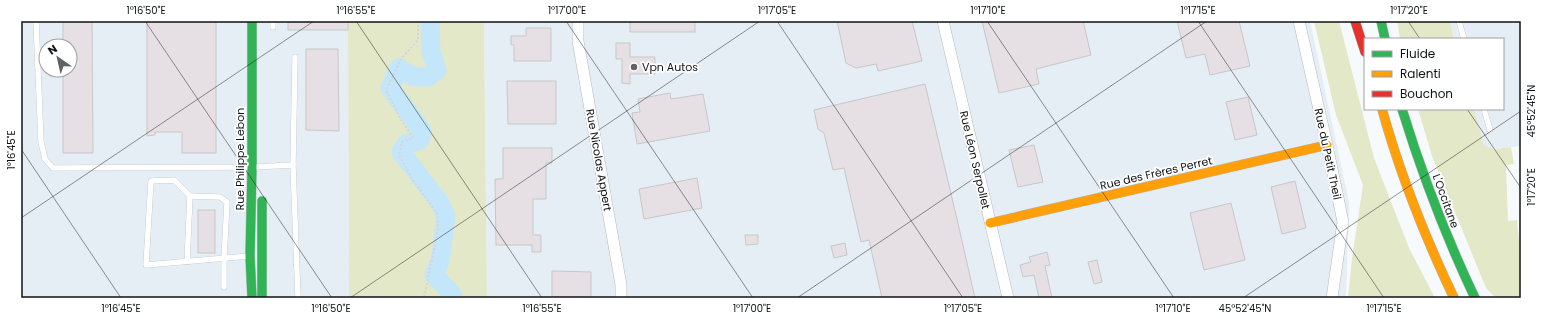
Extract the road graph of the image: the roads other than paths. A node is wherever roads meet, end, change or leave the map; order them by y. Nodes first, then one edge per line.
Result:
1 (36, 21) edge
2 (252, 21) edge
3 (260, 21) edge
4 (578, 21) edge
5 (943, 21) edge
6 (1299, 21) edge
7 (1355, 21) edge
8 (1361, 21) edge
9 (1381, 21) edge
10 (1385, 21) edge
11 (1459, 21) edge
12 (1365, 38) edge
13 (1386, 38) edge
14 (1386, 38) edge
15 (1464, 38) edge
16 (1364, 49) edge
17 (295, 57) dead end
18 (1382, 110) edge
19 (1402, 110) edge
20 (1484, 110) edge
21 (261, 121) dead end
22 (1490, 130) dead end
23 (1327, 145) junction
24 (293, 165) junction
25 (259, 167) junction
26 (262, 189) dead end
27 (190, 196) junction
28 (990, 224) junction
29 (262, 255) junction
30 (250, 256) junction
31 (224, 259) junction
32 (187, 262) junction
33 (224, 287) dead end
34 (1332, 293) edge
35 (252, 298) edge
36 (262, 298) edge
37 (298, 298) edge
38 (621, 298) edge
39 (1008, 298) edge
40 (1454, 298) edge
41 (1475, 298) edge

1 - 25 lane
2 - 25 main road, Rue Philippe Lebon
3 - 21 main road, Rue Philippe Lebon
4 - 38 street, Rue Nicolas Appert
5 - 28 street, Rue Léon Serpollet
6 - 23 street, Rue du Petit Theil
7 - 16 main road
8 - 12 main road
9 - 13 main road
10 - 14 main road
11 - 15 lane
17 - 24 lane
18 - 40 main road
19 - 41 main road, L'Occitane
20 - 22 lane
23 - 28 main road, Rue des Frères Perret
23 - 34 street, Rue du Petit Theil
24 - 25 lane
24 - 37 lane
25 - 30 main road, Rue Philippe Lebon
26 - 29 main road, Rue Philippe Lebon
27 - 31 lane
27 - 32 lane
27 - 32 lane
28 - 39 street, Rue Léon Serpollet
29 - 30 lane
29 - 36 main road, Rue Philippe Lebon
30 - 31 lane
30 - 35 main road, Rue Philippe Lebon
31 - 32 lane
31 - 33 lane

